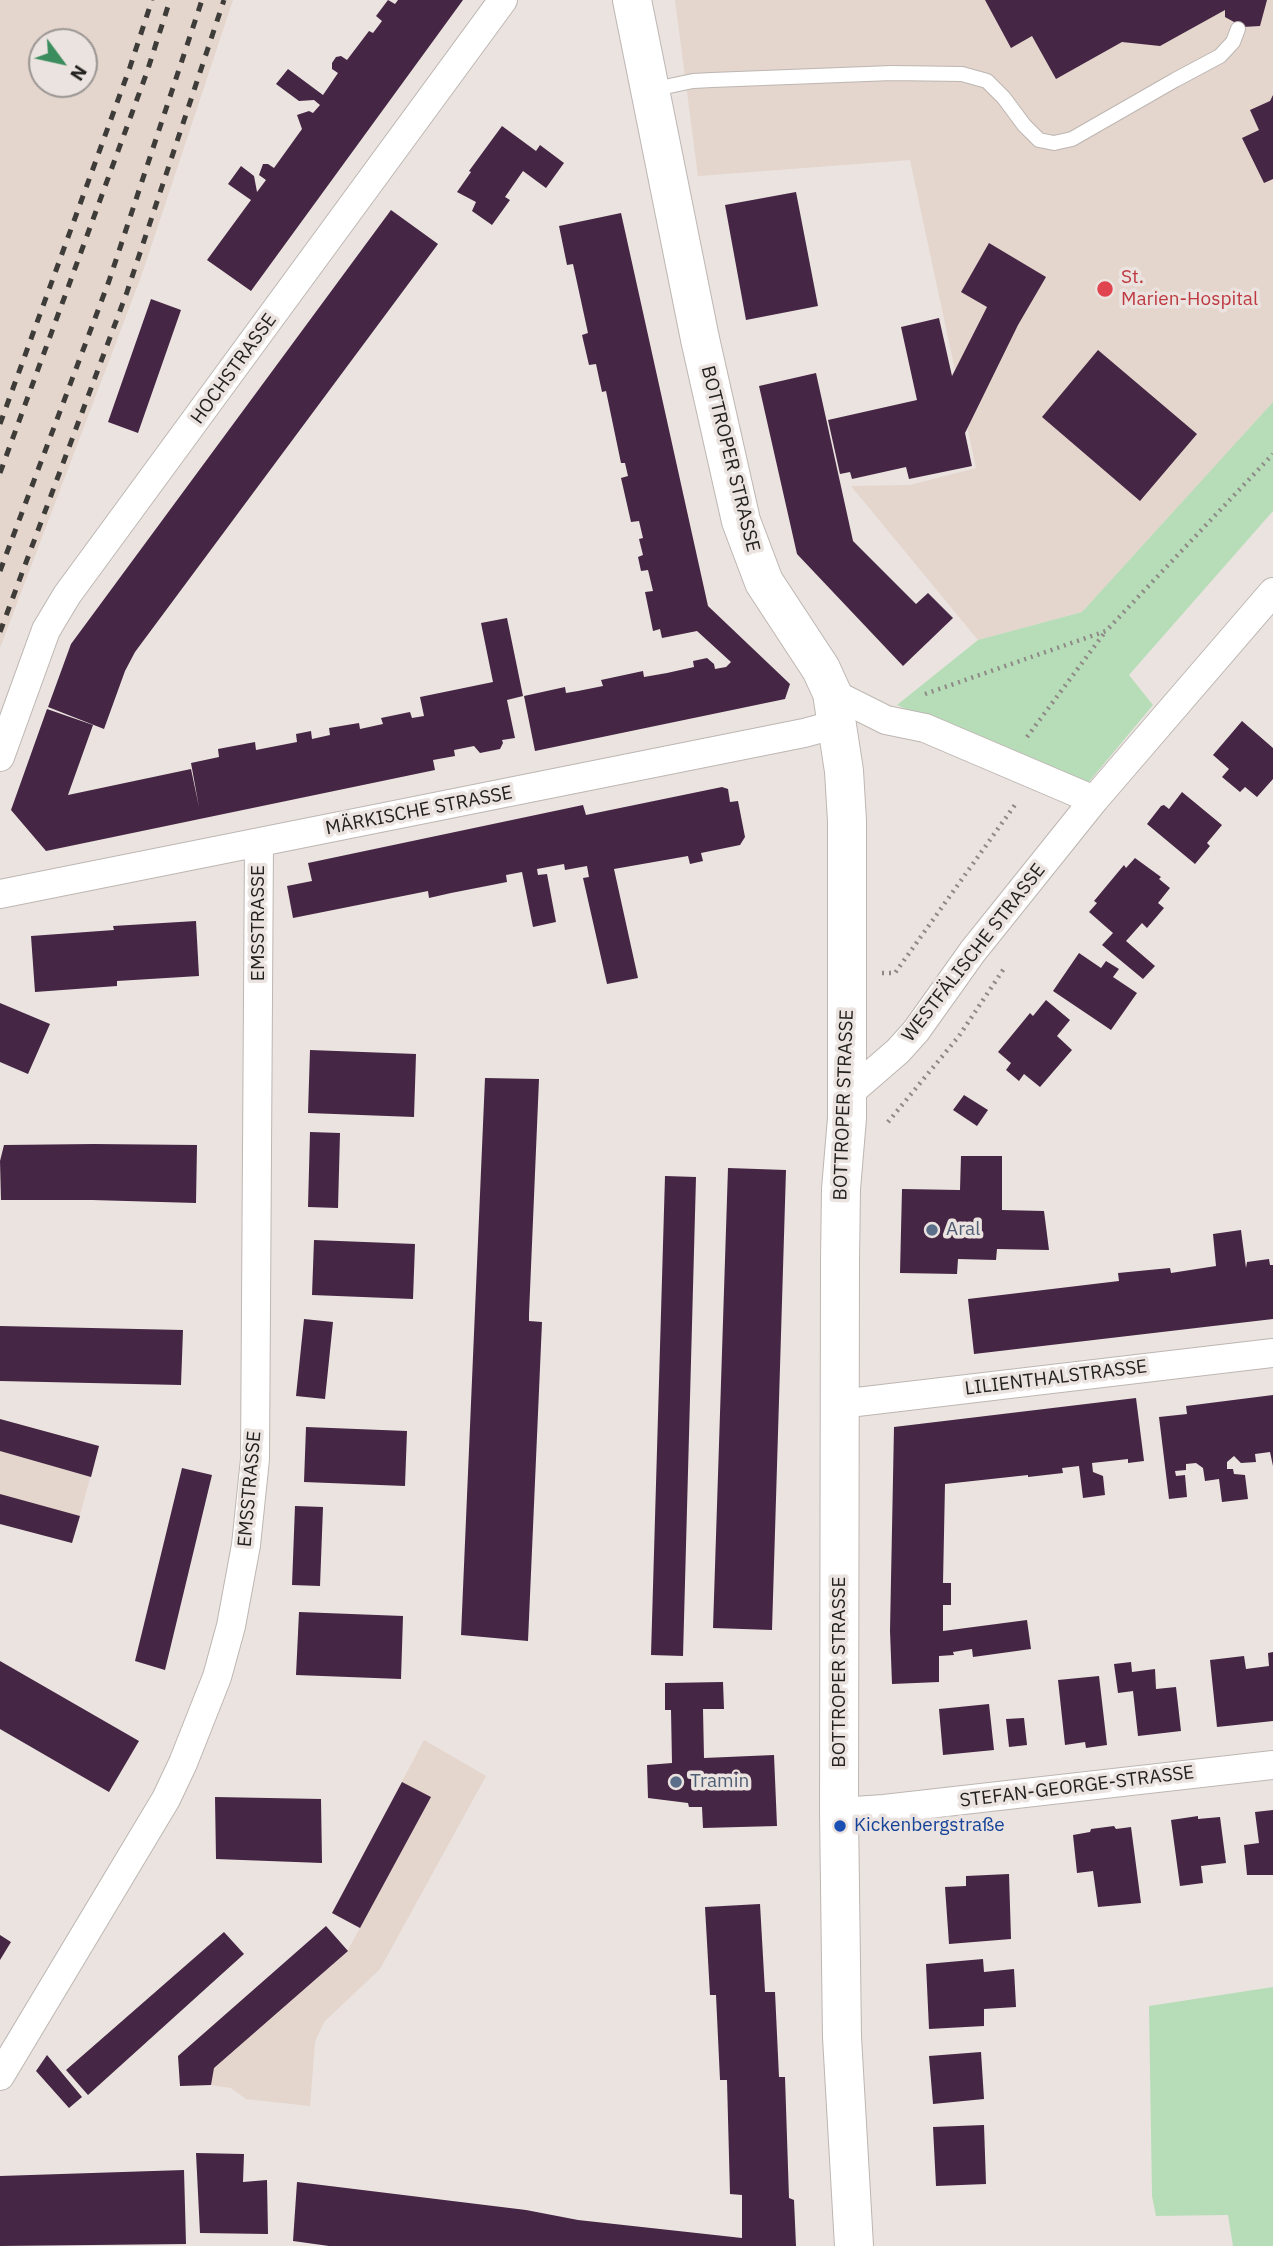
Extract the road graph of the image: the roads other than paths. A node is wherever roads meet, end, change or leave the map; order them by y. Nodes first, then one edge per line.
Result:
1 (503, 0) edge
2 (632, 0) edge
3 (1238, 29) dead end
4 (649, 90) junction
5 (1273, 592) edge
6 (834, 709) junction
7 (0, 757) edge
8 (1094, 800) junction
9 (260, 843) junction
10 (0, 894) edge
11 (846, 1096) junction
12 (1273, 1353) edge
13 (840, 1404) junction
14 (1273, 1765) edge
15 (839, 1812) junction
16 (0, 2076) edge
17 (854, 2246) edge

1 - 7 street, HOCHSTRASSE
2 - 4 main road, BOTTROPER STRASSE
3 - 4 lane
4 - 6 main road, BOTTROPER STRASSE
5 - 8 street, WESTFÄLISCHE STRASSE
6 - 8 street
6 - 9 street, MÄRKISCHE STRASSE
6 - 11 main road, BOTTROPER STRASSE
8 - 11 street, WESTFÄLISCHE STRASSE
9 - 10 street, MÄRKISCHE STRASSE
9 - 16 street, EMSSTRASSE
11 - 13 main road, BOTTROPER STRASSE
12 - 13 street, LILIENTHALSTRASSE
13 - 15 main road, BOTTROPER STRASSE
14 - 15 street, STEFAN-GEORGE-STRASSE
15 - 17 main road, BOTTROPER STRASSE

